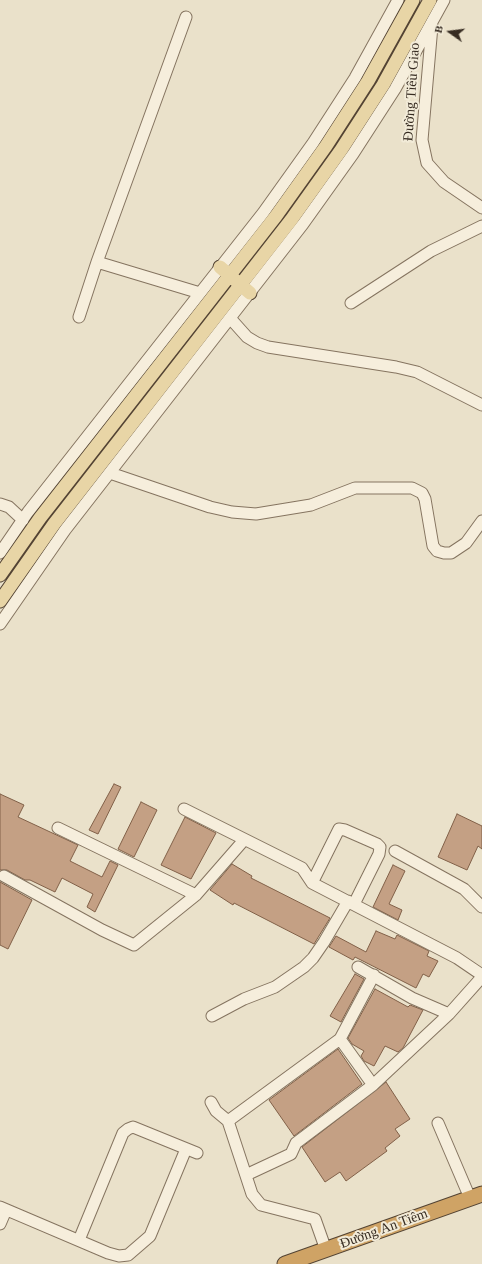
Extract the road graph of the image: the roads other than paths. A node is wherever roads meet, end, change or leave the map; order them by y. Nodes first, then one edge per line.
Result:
1 (398, 0) edge
2 (412, 0) edge
3 (430, 0) edge
4 (444, 0) edge
5 (186, 17) dead end
6 (432, 23) junction
7 (482, 208) edge
8 (482, 226) edge
9 (97, 262) junction
10 (225, 271) junction
11 (245, 289) junction
12 (200, 293) junction
13 (351, 303) dead end
14 (79, 318) dead end
15 (230, 318) junction
16 (482, 405) edge
17 (110, 473) junction
18 (0, 504) edge
19 (23, 520) junction
20 (482, 521) edge
21 (0, 553) edge
22 (0, 575) edge
23 (0, 601) edge
24 (0, 624) edge
25 (184, 809) dead end
26 (58, 828) dead end
27 (244, 840) junction
28 (395, 851) dead end
29 (4, 876) dead end
30 (312, 883) junction
31 (196, 895) junction
32 (351, 903) junction
33 (482, 907) edge
34 (358, 967) dead end
35 (374, 975) junction
36 (482, 976) edge
37 (449, 1014) junction
38 (212, 1016) dead end
39 (340, 1038) junction
40 (373, 1085) junction
41 (211, 1102) dead end
42 (228, 1121) junction
43 (438, 1123) dead end
44 (186, 1149) junction
45 (197, 1153) dead end
46 (246, 1175) junction
47 (476, 1196) edge
48 (3, 1209) edge
49 (0, 1224) edge
50 (79, 1240) junction
51 (326, 1250) junction
52 (305, 1261) edge
53 (286, 1264) edge

1 - 10 street
2 - 10 main road
3 - 11 main road
4 - 6 street
5 - 9 street
6 - 7 street, Đường Tiêu Giao
6 - 11 street
8 - 13 street
9 - 12 street
9 - 14 street
10 - 11 main road
10 - 12 street
10 - 22 main road
11 - 15 street
11 - 23 main road
12 - 19 street
15 - 16 street
15 - 17 street
17 - 20 street
17 - 24 street
18 - 19 street
19 - 21 street
25 - 27 street
26 - 31 street
27 - 30 street
27 - 31 street
28 - 33 street
29 - 31 street
30 - 32 street
30 - 32 street
32 - 36 street
32 - 38 street
34 - 35 street
35 - 37 street
35 - 39 street
36 - 37 street
37 - 40 street
39 - 40 street
39 - 42 street
40 - 46 street
41 - 42 street
42 - 46 street
43 - 47 street
44 - 45 street
44 - 50 street
44 - 50 street
46 - 51 street
47 - 51 highway, Đường An Tiêm
48 - 49 street
48 - 50 street
51 - 52 highway, Đường An Tiêm
52 - 53 highway, Đường An Tiêm

